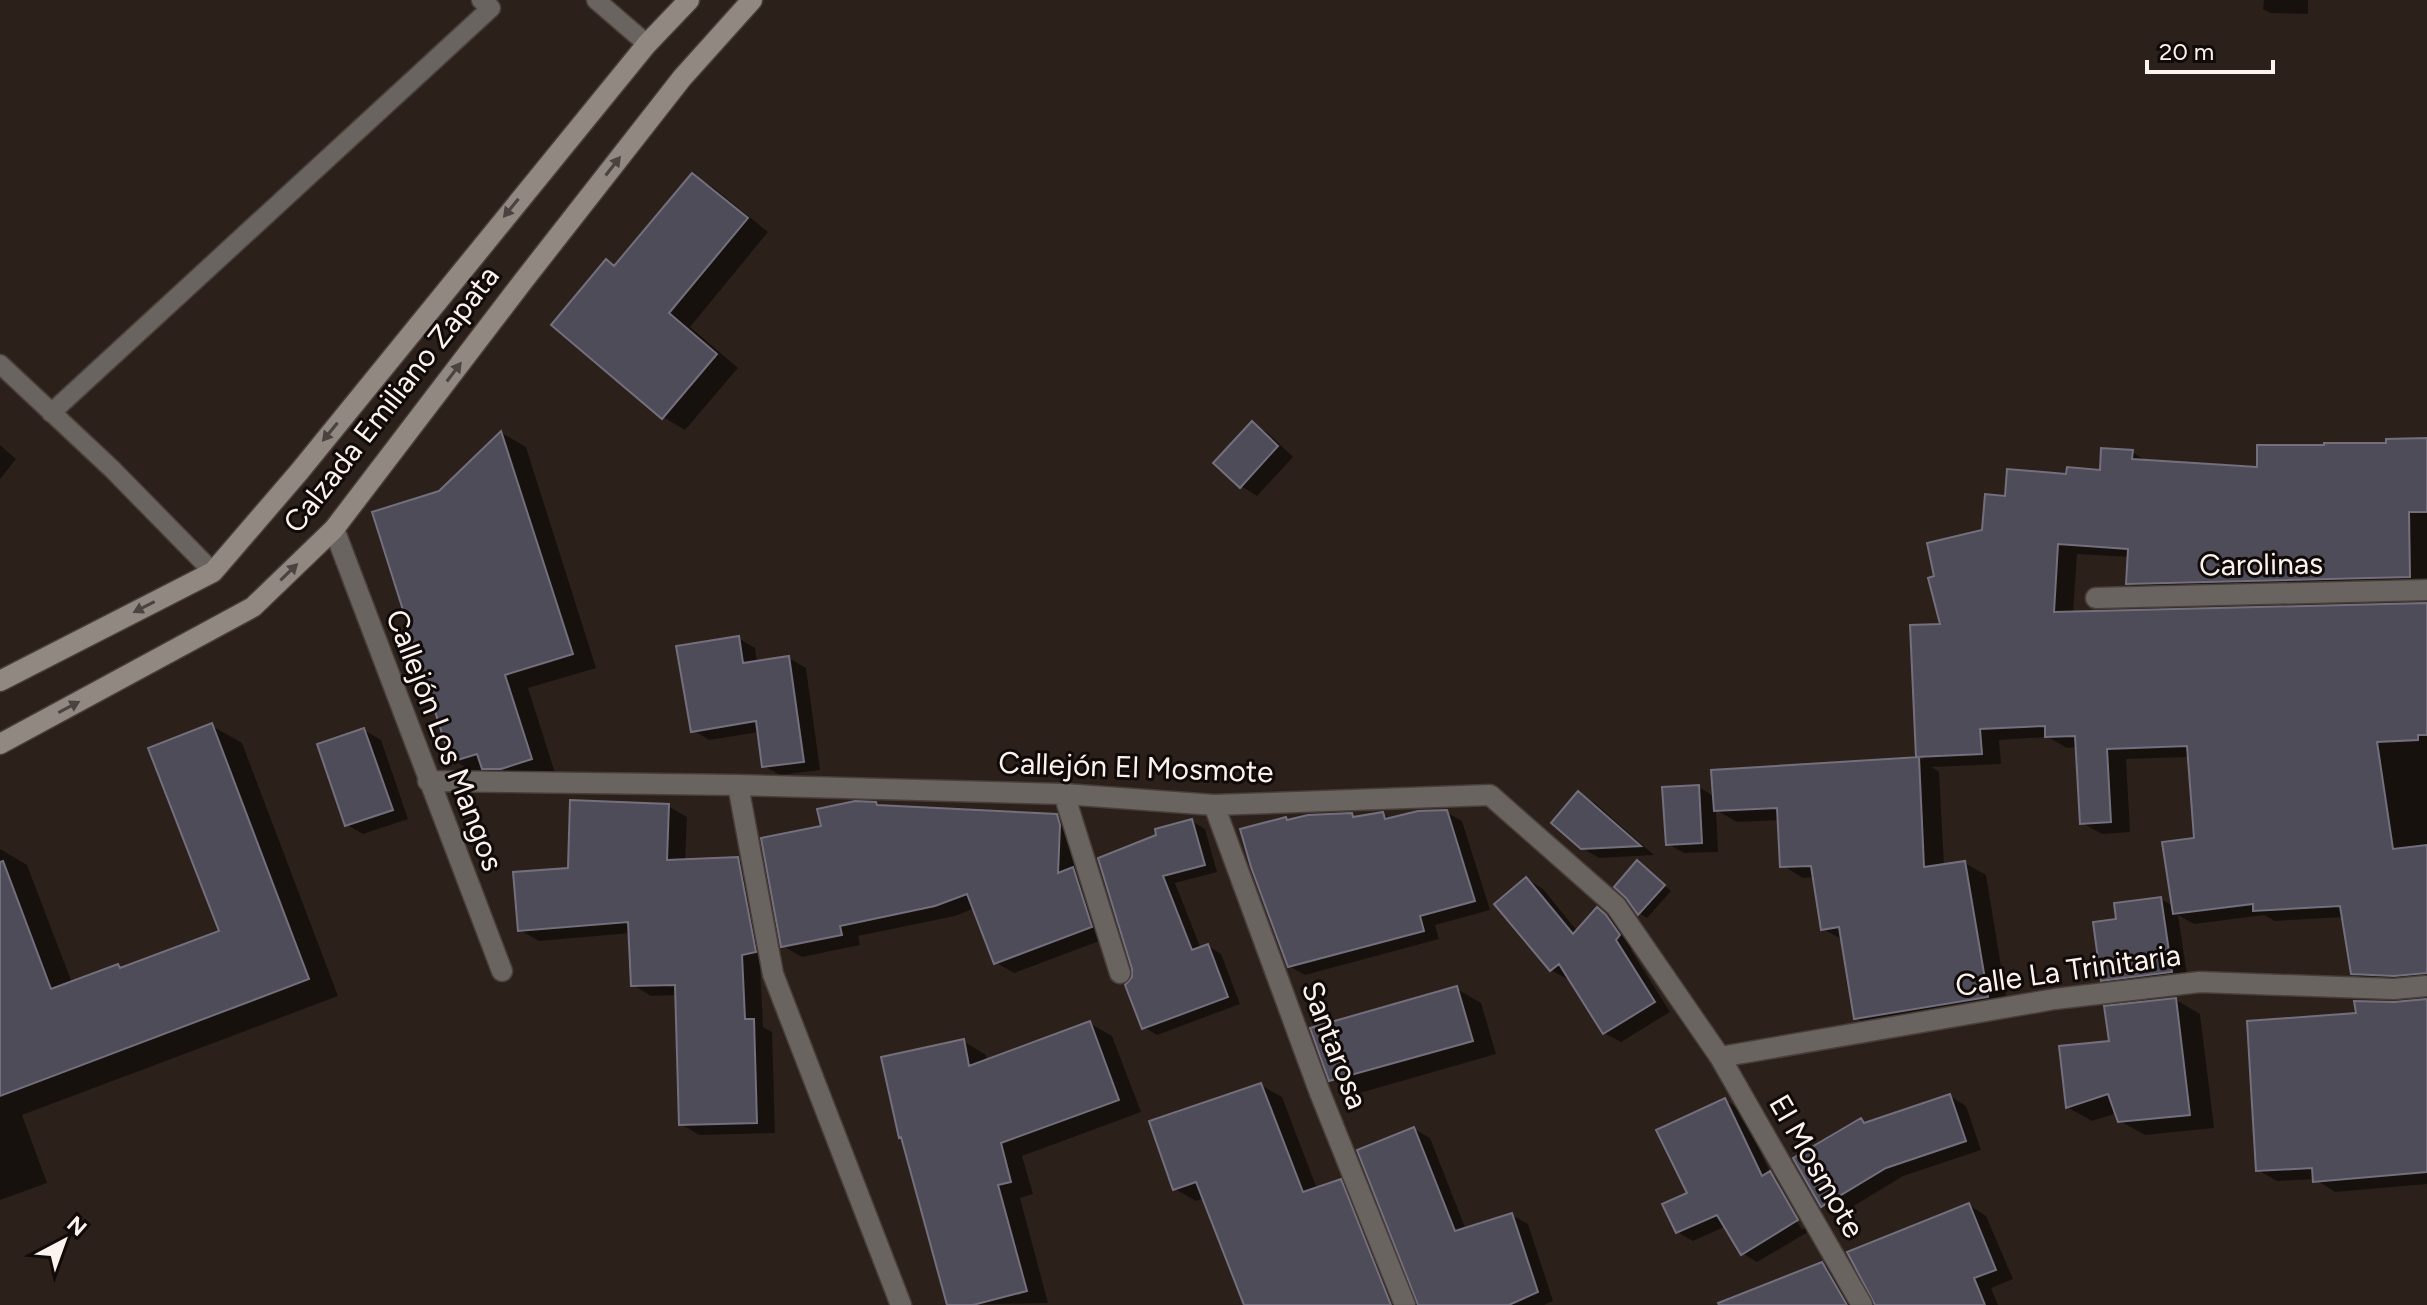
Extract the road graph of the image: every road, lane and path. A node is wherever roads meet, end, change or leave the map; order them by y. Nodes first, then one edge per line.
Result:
1 (481, 0) edge
2 (596, 0) edge
3 (689, 0) edge
4 (752, 0) edge
5 (647, 44) junction
6 (0, 364) edge
7 (51, 413) junction
8 (334, 529) junction
9 (213, 572) junction
10 (2427, 590) edge
11 (2096, 598) dead end
12 (0, 681) edge
13 (0, 744) edge
14 (428, 781) junction
15 (738, 785) junction
16 (1064, 794) junction
17 (1214, 805) junction
18 (502, 971) dead end
19 (1120, 973) dead end
20 (2427, 986) edge
21 (1720, 1057) junction
22 (901, 1305) edge
23 (1405, 1305) edge
24 (1862, 1305) edge

1 - 7 lane
2 - 5 lane
3 - 5 main road, Calzada Emiliano Zapata
8 -> 4 main road, Calzada Emiliano Zapata
5 -> 9 main road, Calzada Emiliano Zapata
6 - 7 lane
7 - 9 lane
13 -> 8 main road, Calzada Emiliano Zapata
8 - 14 street, Callejón Los Mangos
9 -> 12 main road, Calzada Emiliano Zapata
10 - 11 street, Carolinas
14 - 15 street, Callejón El Mosmote
14 - 18 street, Callejón Los Mangos
15 - 16 street, Callejón El Mosmote
15 - 22 street
16 - 17 street, Callejón El Mosmote
16 - 19 street
17 - 21 street, Callejón El Mosmote
17 - 23 street, Santarosa
20 - 21 street, Calle La Trinitaria
21 - 24 street, El Mosmote

